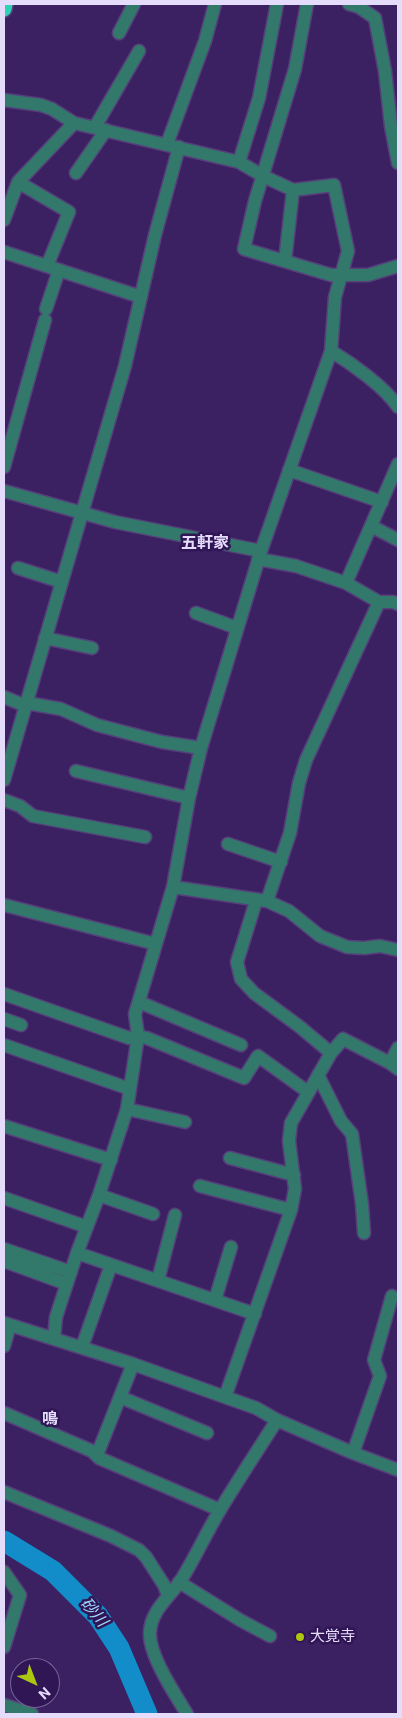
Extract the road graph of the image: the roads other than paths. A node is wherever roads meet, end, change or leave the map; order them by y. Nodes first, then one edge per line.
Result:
1 (5, 4) edge
2 (134, 4) edge
3 (215, 4) edge
4 (277, 4) edge
5 (307, 4) edge
6 (350, 4) edge
7 (4, 9) edge
8 (119, 33) dead end
9 (139, 52) dead end
10 (4, 100) edge
11 (74, 123) junction
12 (101, 129) junction
13 (173, 146) junction
14 (240, 162) junction
15 (398, 163) edge
16 (76, 173) dead end
17 (263, 176) junction
18 (18, 182) junction
19 (293, 190) junction
20 (4, 220) edge
21 (4, 253) edge
22 (285, 261) junction
23 (47, 266) junction
24 (398, 266) edge
25 (60, 270) junction
26 (342, 275) junction
27 (141, 297) junction
28 (331, 351) junction
29 (398, 407) edge
30 (398, 464) edge
31 (4, 467) edge
32 (289, 470) junction
33 (4, 491) edge
34 (382, 502) junction
35 (82, 512) junction
36 (371, 526) junction
37 (398, 540) edge
38 (259, 555) junction
39 (18, 568) dead end
40 (62, 582) junction
41 (346, 583) junction
42 (379, 602) junction
43 (398, 604) edge
44 (196, 613) dead end
45 (238, 628) junction
46 (45, 638) junction
47 (92, 648) dead end
48 (4, 696) edge
49 (26, 704) junction
50 (201, 748) junction
51 (76, 771) dead end
52 (4, 780) edge
53 (189, 798) junction
54 (4, 800) edge
55 (145, 837) dead end
56 (228, 844) dead end
57 (281, 862) junction
58 (174, 887) junction
59 (262, 901) junction
60 (4, 906) edge
61 (156, 944) junction
62 (398, 950) edge
63 (4, 994) edge
64 (139, 1002) junction
65 (4, 1019) edge
66 (21, 1025) dead end
67 (138, 1036) junction
68 (4, 1045) edge
69 (242, 1045) dead end
70 (398, 1048) edge
71 (331, 1053) junction
72 (394, 1066) edge
73 (318, 1075) junction
74 (130, 1089) junction
75 (308, 1092) junction
76 (127, 1109) junction
77 (184, 1122) dead end
78 (4, 1126) edge
79 (230, 1158) dead end
80 (111, 1160) junction
81 (294, 1175) junction
82 (200, 1186) dead end
83 (99, 1195) junction
84 (4, 1198) edge
85 (291, 1210) junction
86 (153, 1214) dead end
87 (175, 1216) dead end
88 (87, 1227) junction
89 (364, 1233) dead end
90 (232, 1247) dead end
91 (4, 1249) edge
92 (77, 1253) junction
93 (4, 1261) edge
94 (111, 1265) junction
95 (69, 1278) junction
96 (158, 1280) junction
97 (392, 1296) dead end
98 (214, 1300) junction
99 (255, 1314) junction
100 (7, 1324) edge
101 (54, 1338) junction
102 (4, 1346) edge
103 (82, 1347) junction
104 (133, 1364) junction
105 (120, 1397) junction
106 (225, 1397) junction
107 (4, 1413) edge
108 (277, 1420) junction
109 (207, 1434) dead end
110 (353, 1453) junction
111 (97, 1455) junction
112 (398, 1470) edge
113 (4, 1492) edge
114 (220, 1510) junction
115 (4, 1572) edge
116 (180, 1582) junction
117 (168, 1595) junction
118 (270, 1636) dead end
119 (4, 1647) edge
120 (4, 1705) edge
121 (32, 1714) edge
122 (187, 1714) edge

1 - 7 highway
2 - 8 street
3 - 13 street
4 - 14 street
5 - 17 street
6 - 15 street
9 - 12 street
10 - 11 street
11 - 12 street
11 - 18 street
12 - 13 street
12 - 16 street
13 - 14 street
13 - 27 street
14 - 17 street
17 - 19 street
17 - 22 street
18 - 20 street
18 - 23 street
19 - 22 street
19 - 26 street
21 - 23 street
22 - 26 street
23 - 25 street
24 - 26 street
25 - 27 street
25 - 31 street
26 - 28 street
27 - 35 street
28 - 29 street
28 - 32 street
30 - 34 street
32 - 34 street
32 - 38 street
33 - 35 street
34 - 36 street
35 - 38 street
35 - 40 street
36 - 37 street
36 - 41 street
38 - 41 street
38 - 45 street
39 - 40 street
40 - 46 street
41 - 42 street
42 - 43 street
42 - 57 street
44 - 45 street
45 - 50 street
46 - 47 street
46 - 49 street
48 - 49 street
49 - 50 street
49 - 52 street
50 - 53 street
51 - 53 street
53 - 58 street
54 - 55 street
56 - 57 street
57 - 59 street
58 - 59 street
58 - 61 street
59 - 62 street
59 - 71 street
60 - 61 street
61 - 64 street
63 - 67 street
64 - 67 street
64 - 69 street
65 - 66 street
67 - 74 street
67 - 75 street
68 - 74 street
70 - 72 street
71 - 72 street
71 - 73 street
73 - 75 street
73 - 89 street
74 - 76 street
75 - 81 street
76 - 77 street
76 - 80 street
78 - 80 street
79 - 81 street
80 - 83 street
81 - 85 street
82 - 85 street
83 - 86 street
83 - 88 street
84 - 88 street
85 - 99 street
87 - 96 street
88 - 92 street
90 - 98 street
91 - 95 street
92 - 94 street
92 - 95 street
93 - 95 street
94 - 96 street
94 - 103 street
95 - 101 street
96 - 98 street
97 - 110 street
98 - 99 street
99 - 106 street
100 - 101 street
100 - 102 street
101 - 103 street
103 - 104 street
104 - 105 street
104 - 106 street
105 - 109 street
105 - 111 street
106 - 108 street
107 - 111 street
108 - 110 street
108 - 114 street
110 - 112 street
111 - 114 street
113 - 117 street
114 - 116 street
115 - 119 street
116 - 117 street
116 - 118 street
117 - 122 street
120 - 121 street

